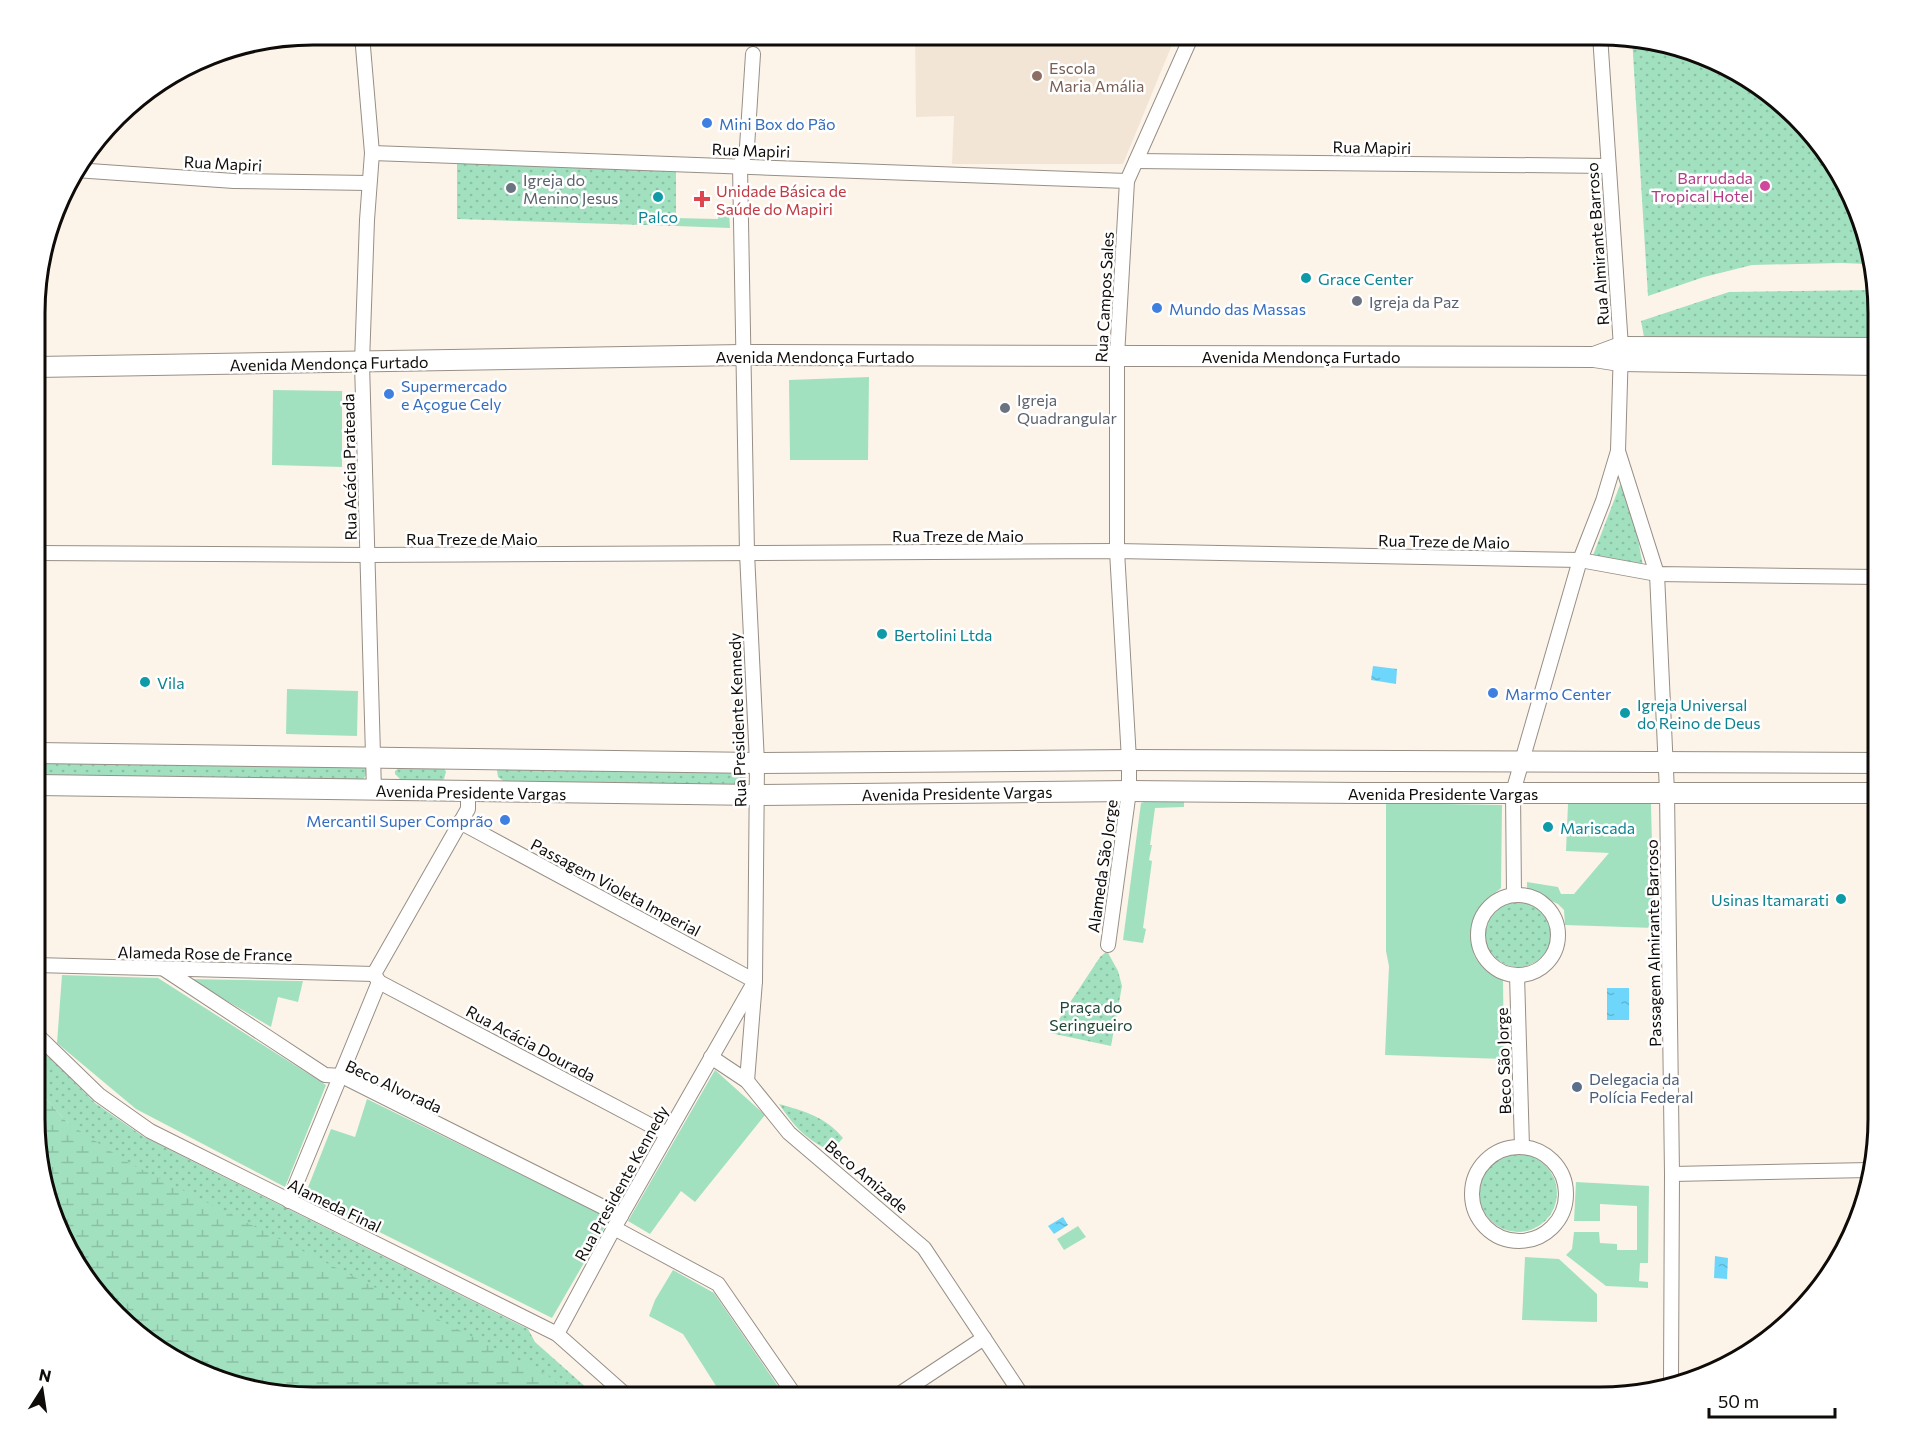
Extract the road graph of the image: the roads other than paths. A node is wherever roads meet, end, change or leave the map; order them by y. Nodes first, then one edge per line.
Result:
1 (363, 45) edge
2 (1188, 45) edge
3 (1601, 45) edge
4 (753, 54) dead end
5 (372, 153) junction
6 (1136, 161) junction
7 (740, 166) junction
8 (1607, 166) junction
9 (86, 171) edge
10 (1127, 181) junction
11 (369, 183) junction
12 (1868, 348) edge
13 (1620, 354) junction
14 (742, 356) junction
15 (1117, 356) junction
16 (362, 363) junction
17 (1868, 365) edge
18 (45, 367) edge
19 (1618, 451) junction
20 (1117, 551) junction
21 (45, 553) edge
22 (747, 553) junction
23 (367, 555) junction
24 (1580, 560) junction
25 (1657, 574) junction
26 (1868, 577) edge
27 (45, 753) edge
28 (373, 758) junction
29 (1130, 760) junction
30 (1522, 762) junction
31 (1666, 762) junction
32 (757, 763) junction
33 (1868, 763) edge
34 (45, 785) edge
35 (374, 791) junction
36 (468, 791) junction
37 (1129, 791) junction
38 (1514, 792) junction
39 (1667, 792) junction
40 (1868, 793) edge
41 (757, 795) junction
42 (460, 822) junction
43 (1514, 895) junction
44 (1108, 945) dead end
45 (45, 965) edge
46 (164, 969) junction
47 (1517, 975) junction
48 (376, 978) junction
49 (755, 981) junction
50 (45, 1043) edge
51 (711, 1057) junction
52 (342, 1076) junction
53 (747, 1081) junction
54 (668, 1134) junction
55 (1522, 1147) junction
56 (1863, 1170) edge
57 (1672, 1174) junction
58 (289, 1201) junction
59 (618, 1222) junction
60 (557, 1334) junction
61 (984, 1338) junction
62 (1671, 1377) edge
63 (617, 1387) edge
64 (788, 1387) edge
65 (910, 1387) edge
66 (1016, 1387) edge

1 - 5 street, Rua Acácia Prateada
2 - 6 street, Rua Campos Sales
3 - 8 street, Rua Almirante Barroso
4 - 7 street, Rua Presidente Kennedy
5 - 7 street, Rua Mapiri
5 - 11 street, Rua Acácia Prateada
6 - 8 street, Rua Mapiri
6 - 10 street, Rua Campos Sales
7 - 10 street, Rua Mapiri
7 - 14 street, Rua Presidente Kennedy
8 - 13 street, Rua Almirante Barroso
9 - 11 street, Rua Mapiri
10 - 15 street, Rua Campos Sales
11 - 16 street, Rua Acácia Prateada
12 - 13 street, Avenida Mendonça Furtado
13 - 15 street, Avenida Mendonça Furtado
13 - 17 street, Avenida Mendonça Furtado
13 - 19 street, Rua Almirante Barroso
14 - 15 street, Avenida Mendonça Furtado
14 - 16 street, Avenida Mendonça Furtado
14 - 22 street, Rua Presidente Kennedy
15 - 20 street, Rua Campos Sales
16 - 18 street, Avenida Mendonça Furtado
16 - 23 street, Rua Acácia Prateada
19 - 24 street, Rua Almirante Barroso
19 - 25 street, Rua Almirante Barroso
20 - 22 street, Rua Treze de Maio
20 - 24 street, Rua Treze de Maio
20 - 29 street, Rua Campos Sales
21 - 23 street, Rua Treze de Maio
22 - 23 street, Rua Treze de Maio
22 - 32 street, Rua Presidente Kennedy
23 - 28 street, Rua Acácia Prateada
24 - 25 street, Rua Treze de Maio
24 - 30 street, Rua Almirante Barroso
25 - 26 street, Rua Treze de Maio
25 - 31 street, Rua Almirante Barroso
27 - 28 street, Avenida Presidente Vargas
28 - 32 street, Avenida Presidente Vargas
28 - 35 street, Rua Acácia Prateada
29 - 30 street, Avenida Presidente Vargas
29 - 32 street, Avenida Presidente Vargas
29 - 37 street, Rua Campos Sales
30 - 31 street, Avenida Presidente Vargas
30 - 38 street, Rua Almirante Barroso
31 - 33 street, Avenida Presidente Vargas
31 - 39 street, Rua Almirante Barroso
32 - 41 street, Rua Presidente Kennedy
34 - 35 street, Avenida Presidente Vargas
35 - 36 street, Avenida Presidente Vargas
36 - 41 street, Avenida Presidente Vargas
36 - 42 street
37 - 38 street, Avenida Presidente Vargas
37 - 41 street, Avenida Presidente Vargas
37 - 44 street, Alameda São Jorge
38 - 39 street, Avenida Presidente Vargas
38 - 43 street
39 - 40 street, Avenida Presidente Vargas
39 - 57 street, Passagem Almirante Barroso
41 - 49 street, Rua Presidente Kennedy
42 - 48 street
42 - 49 street, Passagem Violeta Imperial
43 - 47 street
43 - 47 street
45 - 46 street, Alameda Rose de France
46 - 48 street, Alameda Rose de France
46 - 52 street, Beco Alvorada
47 - 55 street, Beco São Jorge
48 - 52 street
48 - 54 street, Rua Acácia Dourada
49 - 51 street, Rua Presidente Kennedy
49 - 53 street
50 - 58 street, Alameda Final
51 - 53 street, Beco Amizade
51 - 54 street, Rua Presidente Kennedy
52 - 58 street
52 - 59 street, Beco Alvorada
53 - 61 street, Beco Amizade
54 - 59 street, Rua Presidente Kennedy
55 - 55 street
56 - 57 street
57 - 62 street, Passagem Almirante Barroso
58 - 60 street, Alameda Final
59 - 60 street, Rua Presidente Kennedy
59 - 64 street, Beco Alvorada
60 - 63 street, Alameda Final
61 - 65 street
61 - 66 street, Beco Amizade

